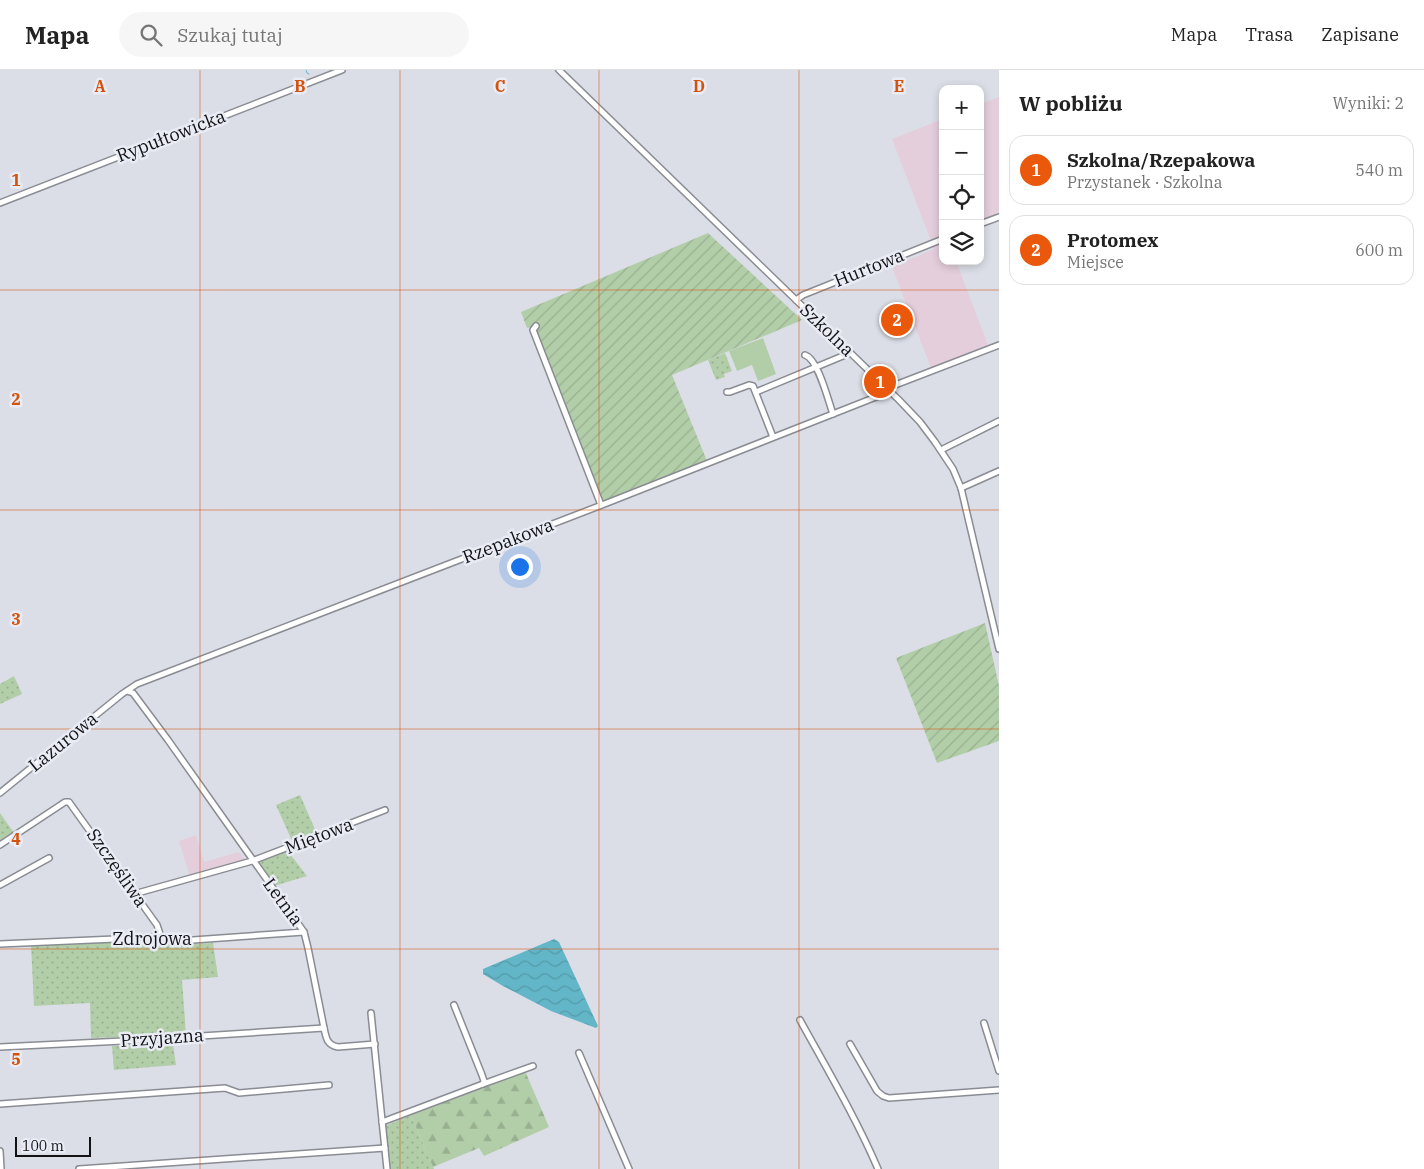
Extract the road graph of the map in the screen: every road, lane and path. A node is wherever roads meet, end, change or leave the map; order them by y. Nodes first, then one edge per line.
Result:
1 (342, 70) edge
2 (559, 70) edge
3 (0, 203) edge
4 (999, 217) edge
5 (984, 223) edge
6 (939, 241) edge
7 (796, 300) junction
8 (536, 326) dead end
9 (999, 345) edge
10 (850, 353) junction
11 (805, 355) dead end
12 (816, 367) junction
13 (888, 389) junction
14 (727, 392) dead end
15 (756, 392) junction
16 (833, 414) junction
17 (999, 421) edge
18 (774, 437) junction
19 (941, 450) junction
20 (999, 471) edge
21 (961, 488) junction
22 (601, 505) junction
23 (999, 616) edge
24 (992, 618) junction
25 (999, 648) edge
26 (127, 692) junction
27 (0, 793) edge
28 (385, 810) dead end
29 (0, 845) edge
30 (49, 858) dead end
31 (252, 861) junction
32 (0, 885) edge
33 (134, 894) junction
34 (304, 932) junction
35 (161, 937) junction
36 (0, 944) edge
37 (454, 1006) dead end
38 (371, 1013) dead end
39 (800, 1020) dead end
40 (984, 1023) dead end
41 (324, 1028) junction
42 (375, 1044) junction
43 (850, 1044) dead end
44 (0, 1047) edge
45 (579, 1053) dead end
46 (533, 1066) dead end
47 (999, 1071) edge
48 (483, 1084) junction
49 (329, 1086) dead end
50 (999, 1090) edge
51 (0, 1104) edge
52 (382, 1122) junction
53 (385, 1148) junction
54 (0, 1151) edge
55 (1, 1169) edge
56 (79, 1169) edge
57 (387, 1169) edge
58 (628, 1169) edge
59 (878, 1169) edge

1 - 3 street, Rypułtowicka
2 - 7 street, Szkolna
4 - 5 street
6 - 7 street, Hurtowa
7 - 10 street, Szkolna
8 - 22 street
9 - 13 street, Rzepakowa
10 - 12 street
10 - 13 street, Szkolna
11 - 12 street
12 - 15 street
12 - 16 street
13 - 16 street, Rzepakowa
13 - 19 street, Szkolna
14 - 15 street
15 - 18 street
16 - 18 street, Rzepakowa
17 - 19 street
18 - 22 street, Rzepakowa
19 - 21 street, Szkolna
20 - 21 street
21 - 24 street, Szkolna
22 - 26 street, Rzepakowa
23 - 24 street
24 - 25 street, Szkolna
26 - 27 street, Lazurowa
26 - 31 street, Letnia
28 - 31 street, Miętowa
29 - 33 street, Szczęśliwa
30 - 32 street
31 - 33 street, Miętowa
31 - 34 street, Letnia
33 - 35 street, Szczęśliwa
34 - 35 street, Zdrojowa
34 - 41 street, Letnia
35 - 36 street, Zdrojowa
37 - 48 street
38 - 42 street
39 - 59 street
40 - 47 street
41 - 42 street, Letnia
41 - 44 street, Przyjazna
42 - 52 street
43 - 50 street
45 - 58 street
46 - 48 street
48 - 52 street
49 - 51 street
52 - 53 street
53 - 56 street
53 - 57 street
54 - 55 street

